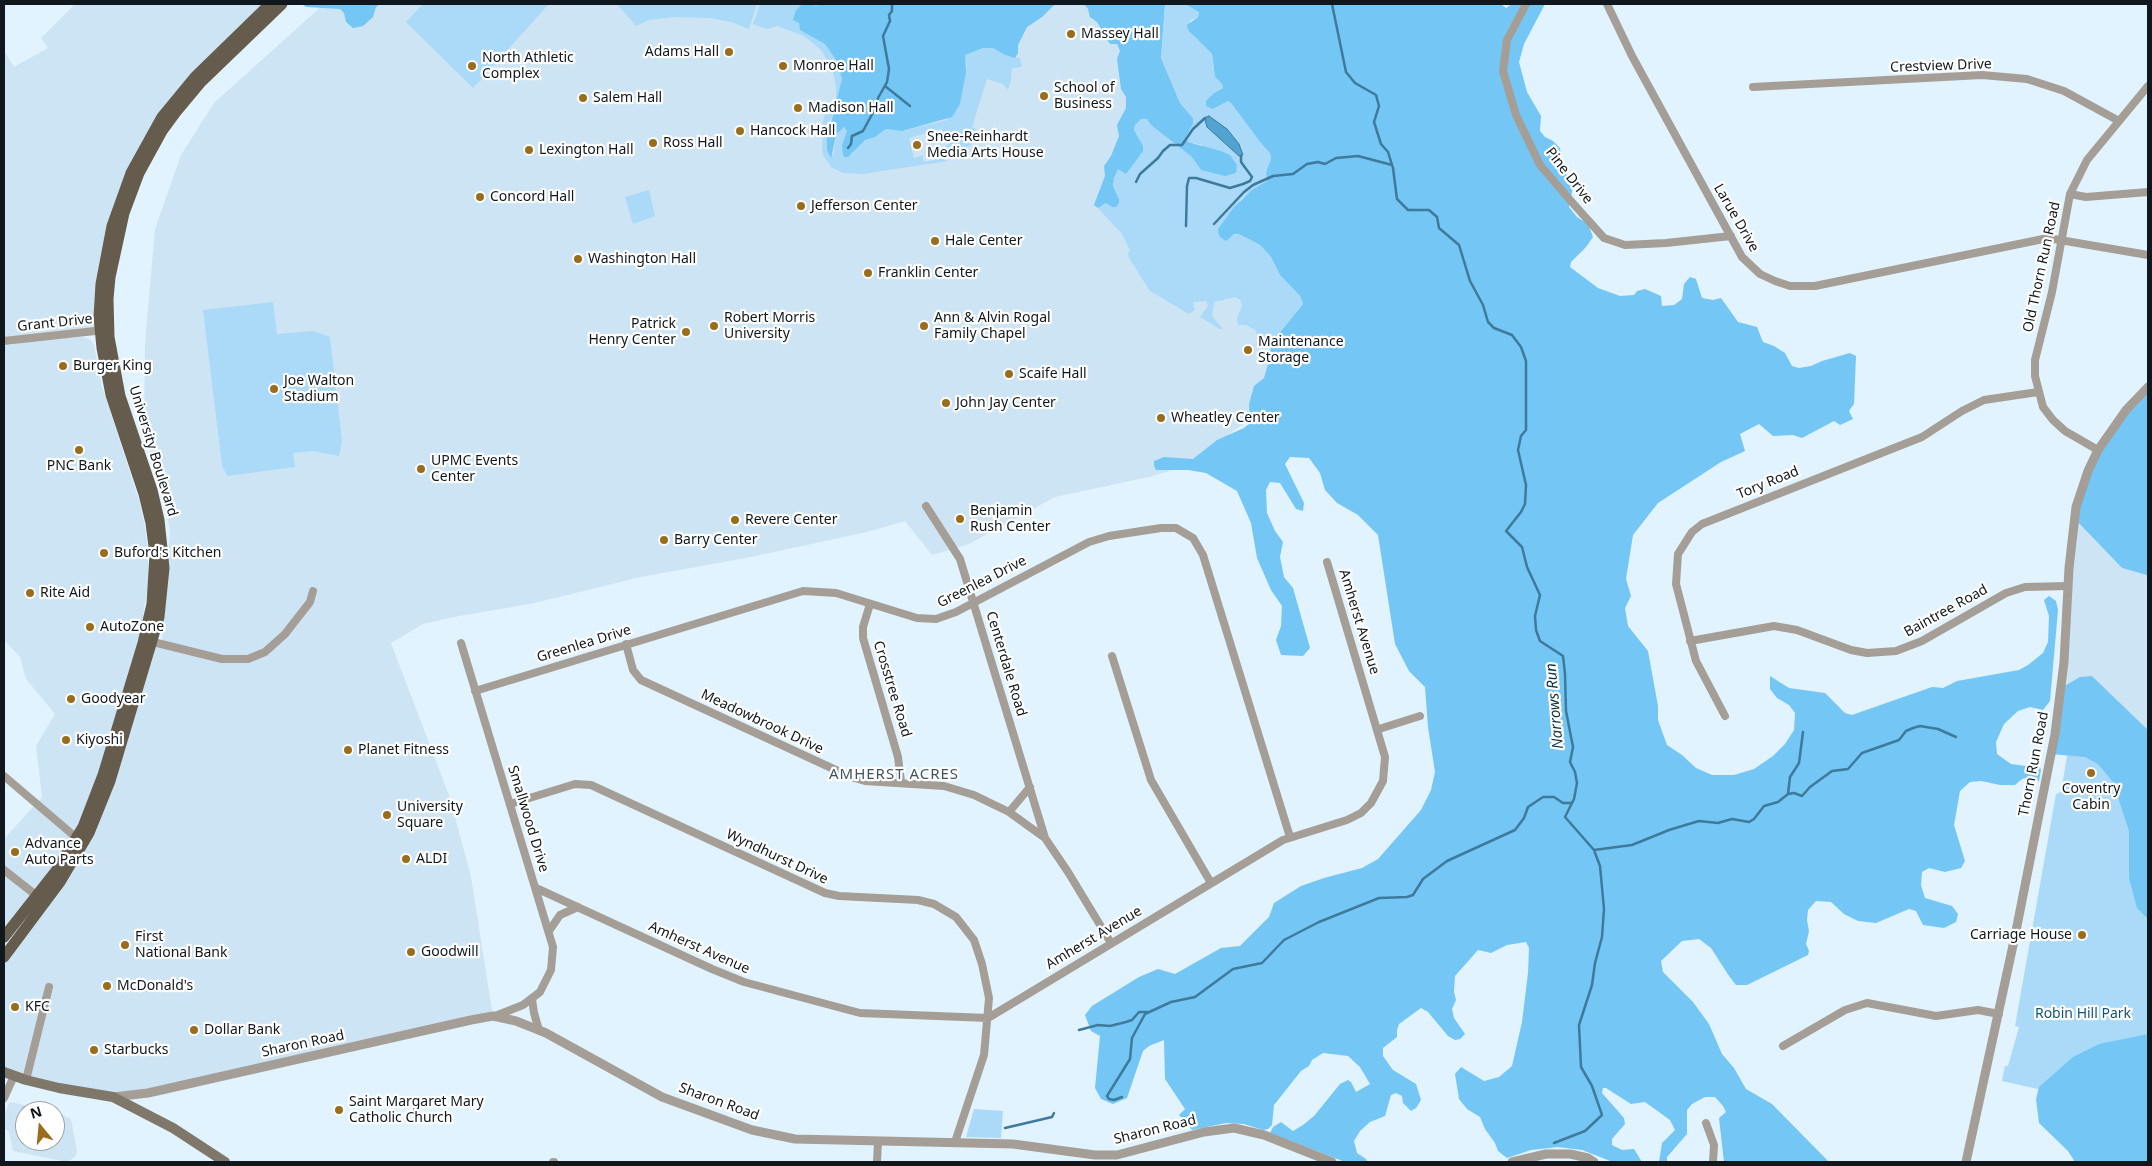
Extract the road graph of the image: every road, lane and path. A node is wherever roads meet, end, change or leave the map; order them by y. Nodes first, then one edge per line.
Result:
1 (270, 4) edge
2 (282, 4) edge
3 (1526, 4) edge
4 (1607, 4) edge
5 (2148, 86) edge
6 (1753, 87) dead end
7 (2120, 121) junction
8 (2148, 192) edge
9 (2070, 194) junction
10 (1731, 236) junction
11 (2061, 240) junction
12 (2148, 255) edge
13 (104, 330) junction
14 (4, 341) edge
15 (2148, 387) edge
16 (2038, 392) junction
17 (2098, 450) junction
18 (926, 506) dead end
19 (1327, 562) dead end
20 (2068, 586) junction
21 (313, 591) dead end
22 (974, 602) junction
23 (870, 604) junction
24 (1690, 640) junction
25 (152, 642) junction
26 (460, 643) dead end
27 (626, 644) junction
28 (1112, 656) dead end
29 (475, 691) junction
30 (1420, 716) dead end
31 (1725, 716) dead end
32 (1379, 729) junction
33 (4, 776) edge
34 (901, 782) junction
35 (1030, 787) junction
36 (510, 804) junction
37 (1009, 812) junction
38 (1290, 837) junction
39 (1045, 838) junction
40 (80, 841) junction
41 (4, 870) edge
42 (1211, 883) junction
43 (536, 888) junction
44 (37, 896) junction
45 (578, 907) junction
46 (549, 931) junction
47 (4, 937) edge
48 (1111, 943) junction
49 (4, 957) edge
50 (49, 987) dead end
51 (532, 999) junction
52 (1999, 1014) junction
53 (493, 1016) junction
54 (988, 1018) junction
55 (540, 1030) junction
56 (1783, 1046) dead end
57 (9, 1074) edge
58 (26, 1080) junction
59 (113, 1097) junction
60 (4, 1098) edge
61 (1706, 1123) dead end
62 (878, 1141) junction
63 (955, 1142) junction
64 (225, 1162) edge
65 (877, 1162) edge
66 (1332, 1162) edge
67 (1512, 1162) edge
68 (1594, 1162) edge
69 (1713, 1162) edge
70 (1966, 1162) edge

1 - 13 main road, University Boulevard
2 - 13 main road, University Boulevard
3 - 10 street, Pine Drive
4 - 10 street, Larue Drive
5 - 7 street, Old Thorn Run Road
6 - 7 street, Crestview Drive
7 - 9 street, Old Thorn Run Road
8 - 9 street
9 - 11 street, Old Thorn Run Road
10 - 11 street, Larue Drive
11 - 12 street, Larue Drive
11 - 16 street, Old Thorn Run Road
13 - 14 street, Grant Drive
13 - 25 main road, University Boulevard
13 - 40 main road, University Boulevard
15 - 17 street, Thorn Run Road
16 - 17 street, Old Thorn Run Road
16 - 24 street, Tory Road
17 - 20 street, Thorn Run Road
18 - 22 street, Centerdale Road
19 - 32 street, Amherst Avenue
20 - 24 street, Baintree Road
20 - 52 street, Thorn Run Road
21 - 25 street
22 - 23 street, Greenlea Drive
22 - 35 street, Centerdale Road
22 - 38 street, Greenlea Drive
23 - 27 street, Greenlea Drive
23 - 34 street, Crosstree Road
24 - 31 street, Tory Road
25 - 40 main road, University Boulevard
26 - 29 street, Smallwood Drive
27 - 29 street, Greenlea Drive
27 - 34 street, Meadowbrook Drive
28 - 42 street
29 - 36 street, Smallwood Drive
30 - 32 street
32 - 38 street, Amherst Avenue
33 - 40 street
34 - 37 street, Meadowbrook Drive
35 - 37 street
35 - 39 street, Centerdale Road
36 - 43 street, Smallwood Drive
36 - 54 street, Wyndhurst Drive
37 - 39 street, Meadowbrook Drive
38 - 42 street, Amherst Avenue
39 - 48 street, Meadowbrook Drive
40 - 44 main road, University Boulevard
40 - 49 main road, University Boulevard
41 - 44 street
42 - 48 street, Amherst Avenue
43 - 45 street, Amherst Avenue
43 - 46 street, Smallwood Drive
44 - 47 main road, University Boulevard
45 - 46 street
45 - 54 street, Amherst Avenue
46 - 51 street, Smallwood Drive
48 - 54 street, Amherst Avenue
50 - 58 street
51 - 53 street, Smallwood Drive
51 - 55 street
52 - 56 street
52 - 70 street, Thorn Run Road
53 - 55 street, Sharon Road
53 - 59 street, Sharon Road
54 - 63 street, Wyndhurst Drive
55 - 62 street, Sharon Road
57 - 58 main road
57 - 60 street
58 - 59 main road
59 - 64 main road
61 - 69 street
62 - 63 street, Sharon Road
62 - 65 street
63 - 66 street, Sharon Road
67 - 68 street

